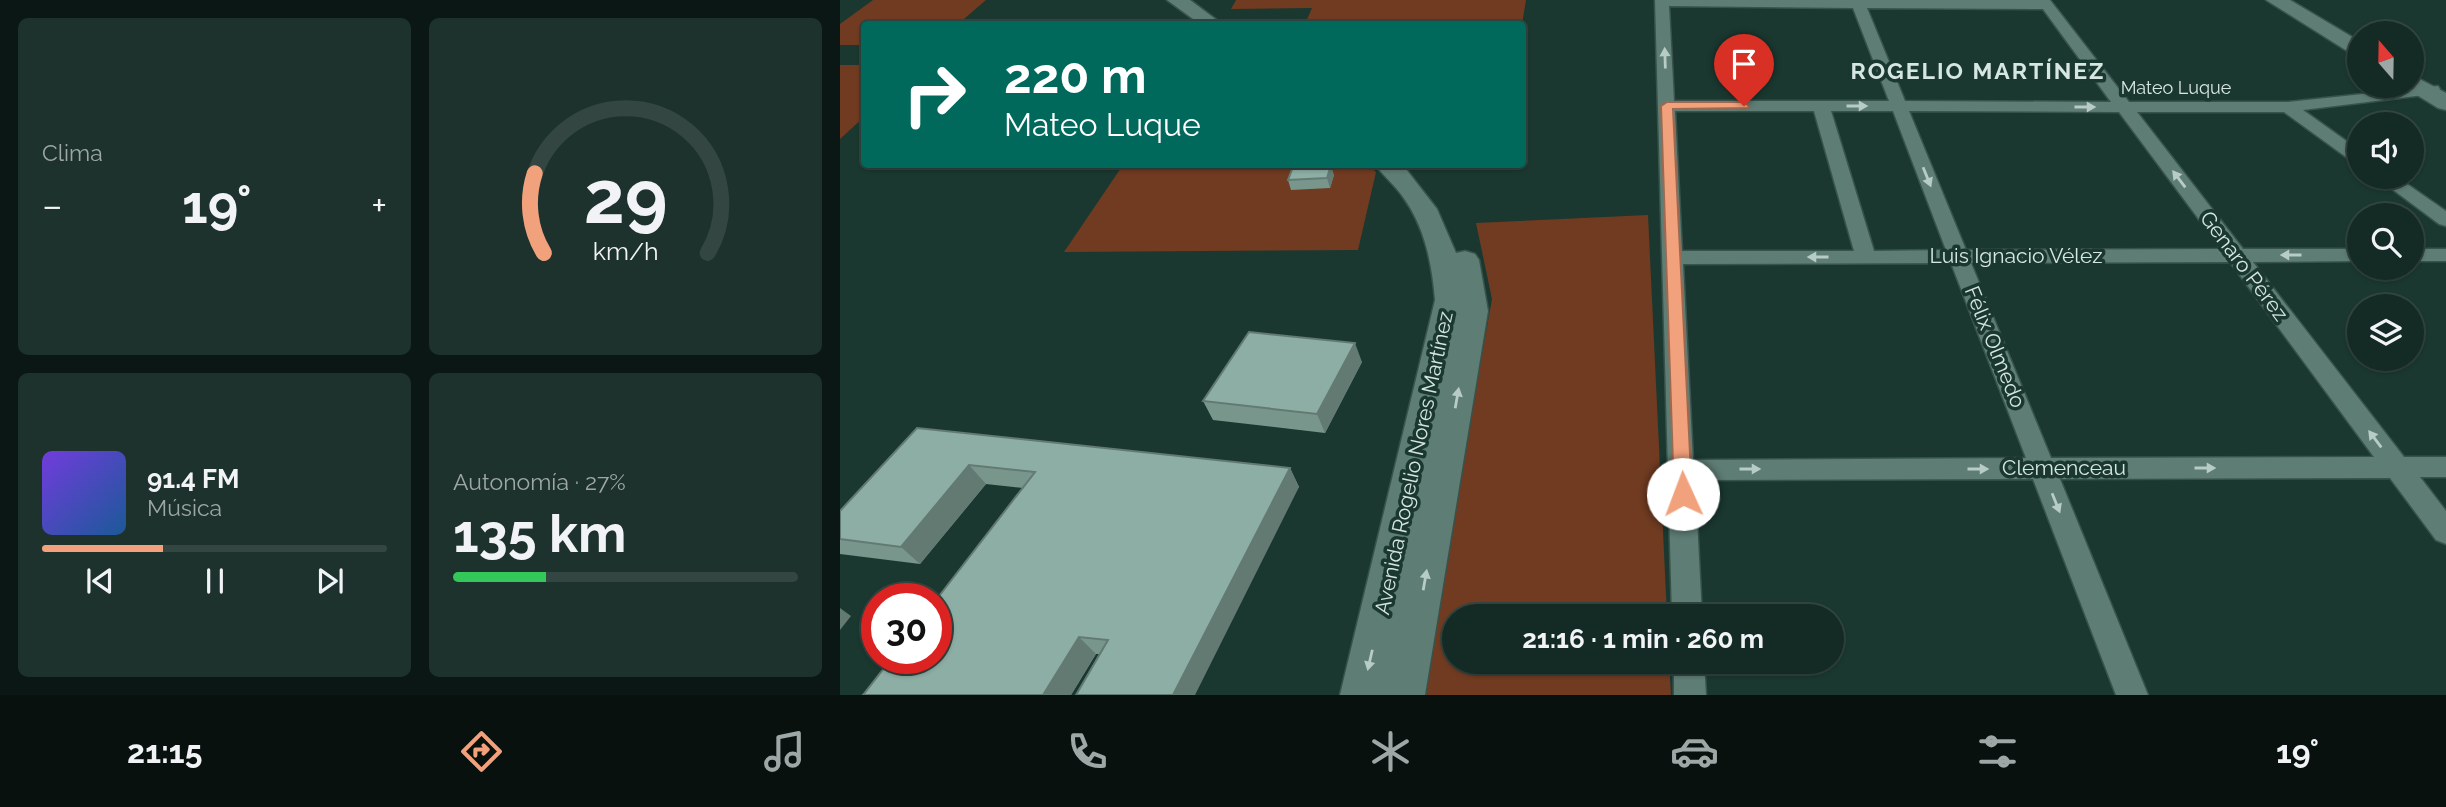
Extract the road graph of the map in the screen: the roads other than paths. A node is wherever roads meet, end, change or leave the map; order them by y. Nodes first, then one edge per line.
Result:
1 (1160, 0) edge
2 (1177, 0) edge
3 (2276, 0) edge
4 (2283, 0) edge
5 (1662, 1) edge
6 (1858, 2) edge
7 (2045, 3) edge
8 (1190, 21) edge
9 (1208, 21) edge
10 (2347, 40) edge
11 (2347, 41) edge
12 (2428, 90) edge
13 (1667, 106) junction
14 (1821, 106) junction
15 (1899, 106) junction
16 (2124, 107) junction
17 (2288, 107) junction
18 (2347, 149) edge
19 (1391, 168) edge
20 (1411, 168) edge
21 (2402, 189) edge
22 (2446, 220) edge
23 (2235, 254) junction
24 (2347, 255) edge
25 (2424, 255) edge
26 (2446, 255) edge
27 (1958, 256) junction
28 (1866, 257) junction
29 (1673, 258) junction
30 (2396, 467) junction
31 (2446, 467) edge
32 (2042, 468) junction
33 (1682, 470) junction
34 (2446, 533) edge
35 (1687, 604) edge
36 (1689, 674) edge
37 (1363, 695) edge
38 (1403, 695) edge
39 (1690, 695) edge
40 (2132, 695) edge

1 - 8 main road
2 - 9 main road
3 - 11 main road
4 - 10 main road
5 - 6 street
13 -> 5 street
6 - 7 street
6 - 15 street, Félix Olmedo
7 - 16 street, Genaro Pérez
12 - 17 street, Mateo Luque
13 - 14 street, Mateo Luque
13 - 29 street
14 -> 15 street, Mateo Luque
14 - 28 street
15 -> 16 street, Mateo Luque
15 -> 27 street, Félix Olmedo
16 - 17 street, Mateo Luque
23 -> 16 street, Genaro Pérez
17 - 18 street
19 -> 37 main road, Avenida Rogelio Nores Martínez
38 -> 20 main road, Avenida Rogelio Nores Martínez
21 - 22 street
24 -> 23 street, Luis Ignacio Vélez
23 - 27 street, Luis Ignacio Vélez
30 -> 23 street, Genaro Pérez
25 - 26 street
27 - 28 street, Luis Ignacio Vélez
27 - 32 street, Félix Olmedo
28 -> 29 street, Luis Ignacio Vélez
29 - 33 street
30 - 31 street, Clemenceau
32 -> 30 street, Clemenceau
30 - 34 street, Genaro Pérez
33 -> 32 street, Clemenceau
32 -> 40 street, Félix Olmedo
33 - 35 street
36 - 39 street

